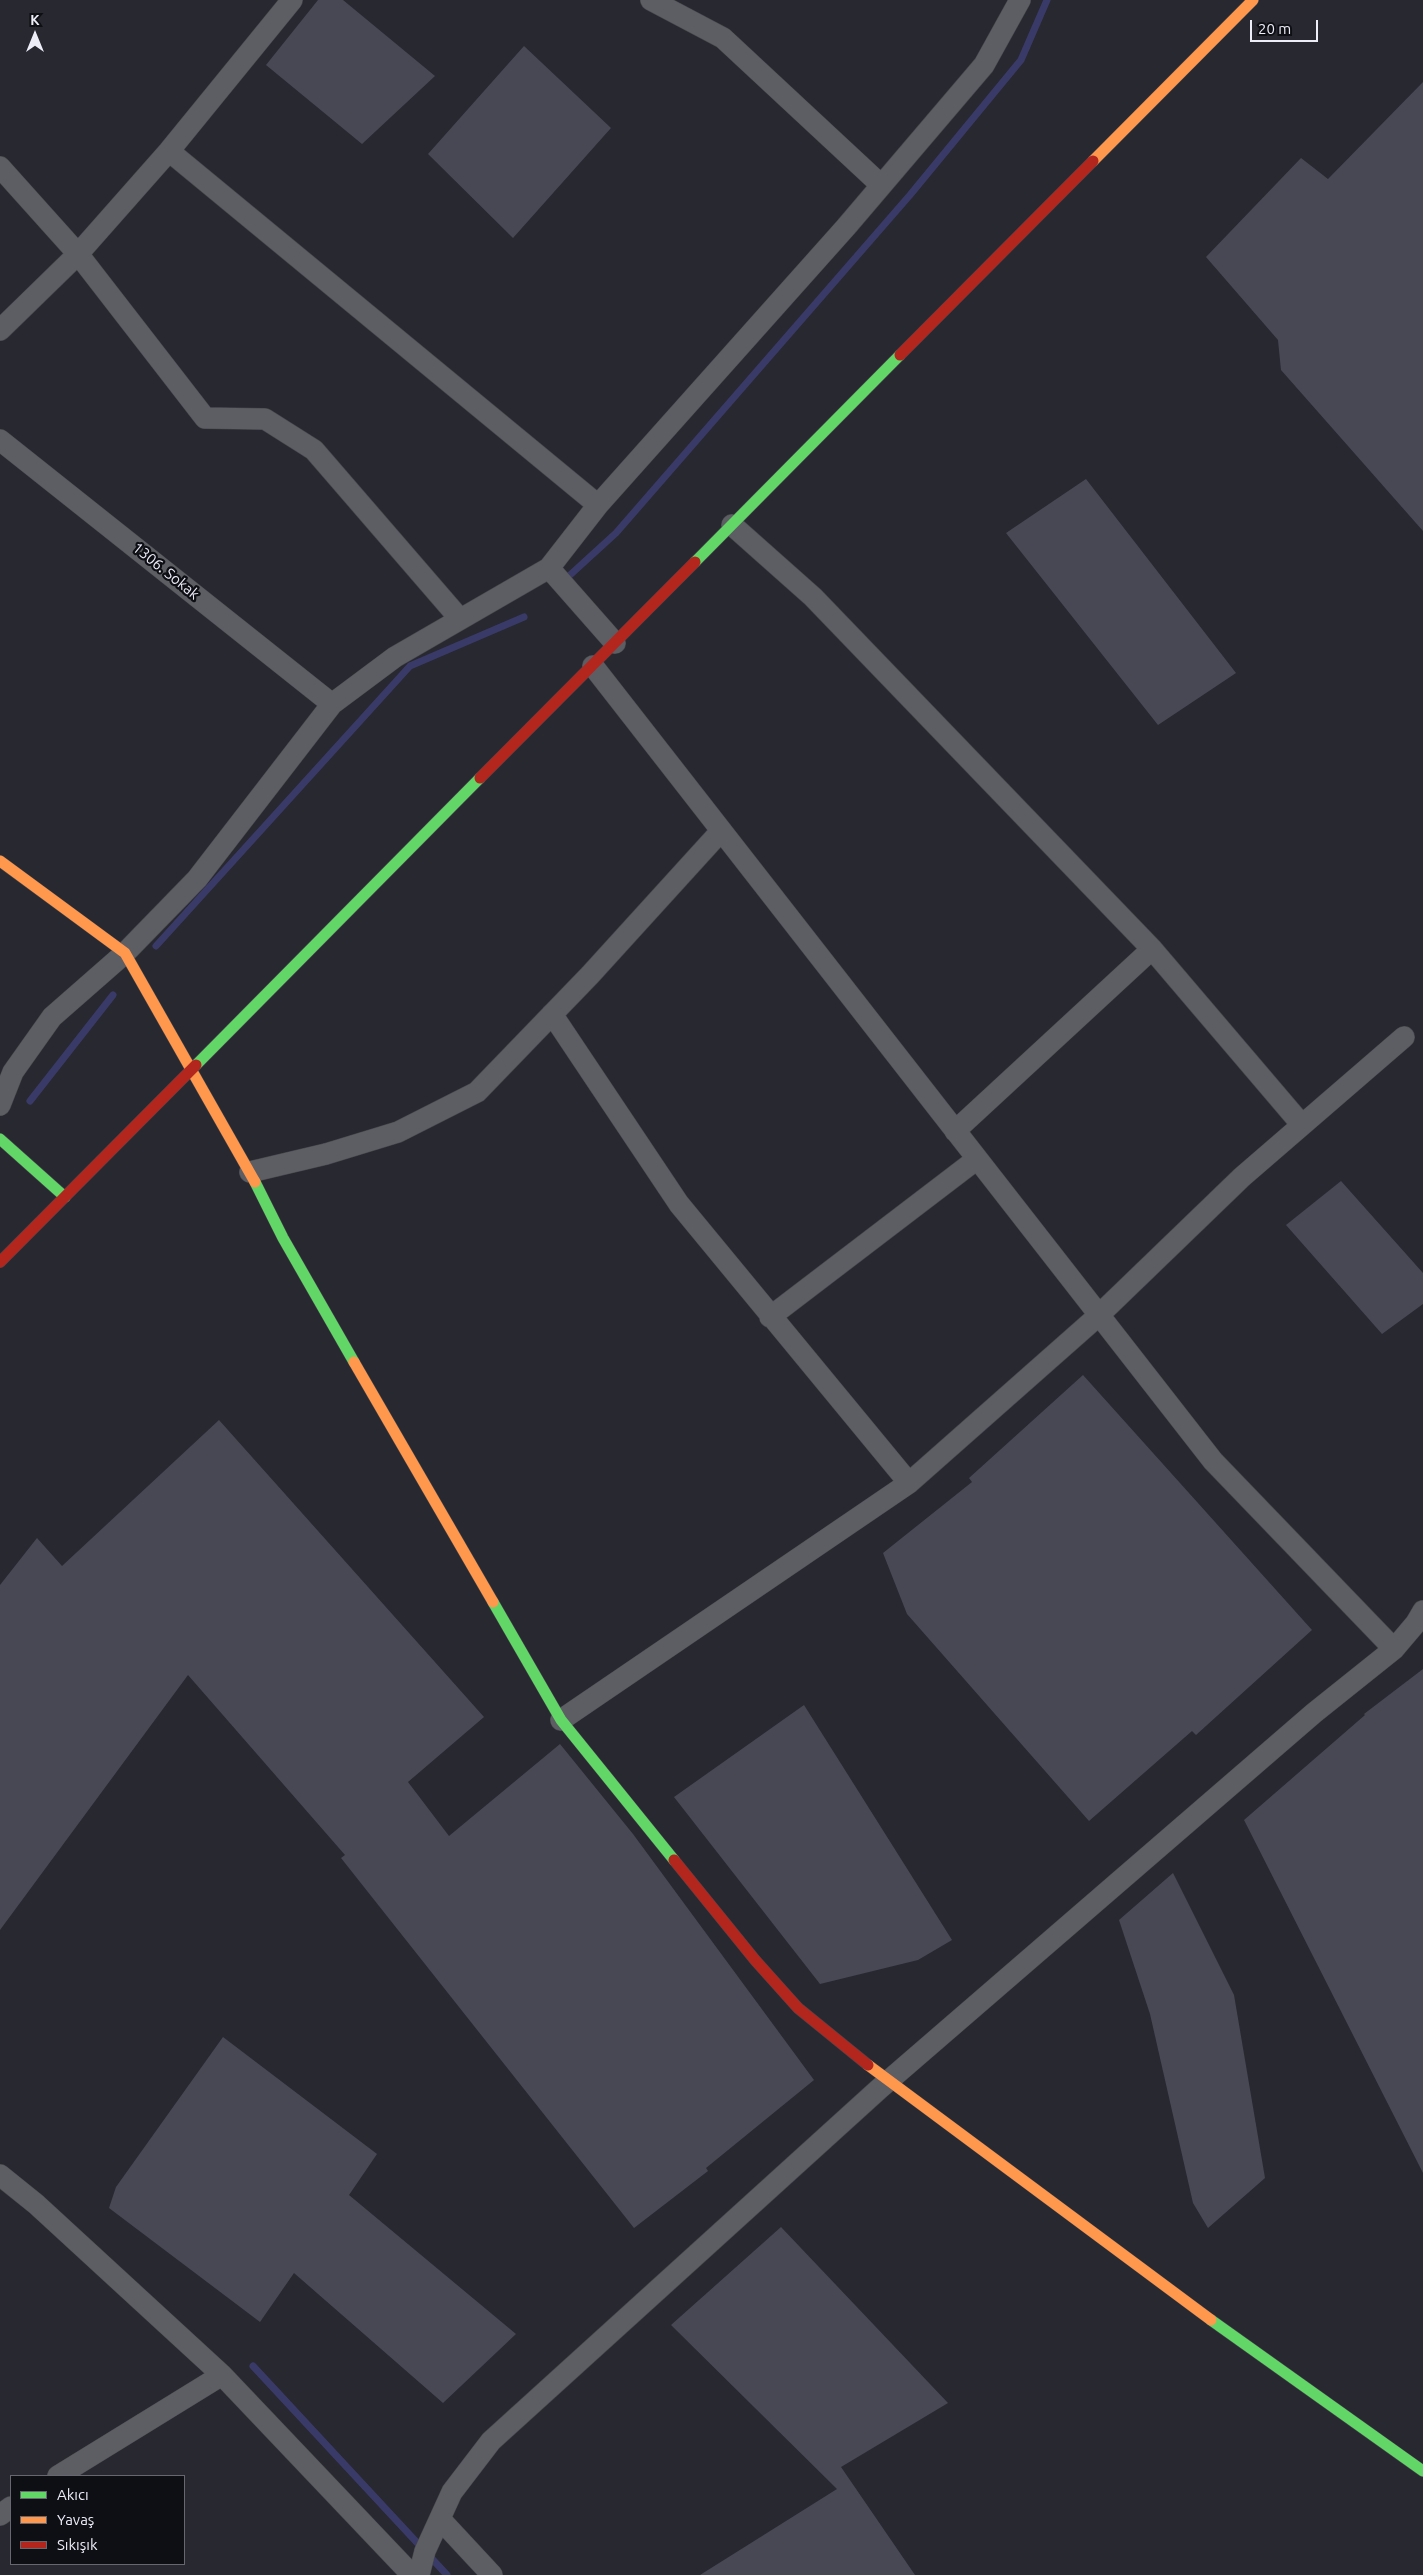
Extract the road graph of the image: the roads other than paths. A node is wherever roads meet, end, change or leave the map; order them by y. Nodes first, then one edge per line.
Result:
1 (292, 0) edge
2 (651, 0) edge
3 (1020, 0) edge
4 (1253, 0) edge
5 (169, 151) junction
6 (0, 167) edge
7 (881, 185) junction
8 (78, 254) junction
9 (0, 330) edge
10 (0, 440) edge
11 (598, 505) junction
12 (732, 525) junction
13 (549, 568) junction
14 (460, 619) junction
15 (616, 643) junction
16 (593, 666) junction
17 (332, 704) junction
18 (721, 831) junction
19 (0, 861) edge
20 (1152, 949) junction
21 (125, 953) junction
22 (552, 1014) junction
23 (1404, 1037) dead end
24 (192, 1068) junction
25 (0, 1105) edge
26 (1302, 1125) junction
27 (955, 1131) junction
28 (0, 1139) edge
29 (977, 1159) junction
30 (250, 1172) junction
31 (65, 1197) junction
32 (0, 1262) edge
33 (1098, 1316) junction
34 (770, 1317) junction
35 (909, 1482) junction
36 (1421, 1619) edge
37 (1394, 1649) junction
38 (561, 1720) junction
39 (888, 2081) junction
40 (0, 2175) edge
41 (222, 2375) junction
42 (1423, 2471) edge
43 (60, 2475) edge
44 (440, 2519) junction
45 (412, 2575) edge
46 (418, 2575) edge
47 (492, 2575) edge

1 - 5 street
2 - 7 street
3 - 7 street
4 - 12 street
5 - 8 street
5 - 11 street
6 - 8 street
7 - 11 street
8 - 9 street
8 - 14 street
10 - 17 street, 1306. Sokak
11 - 13 street
12 - 15 street
12 - 20 street
13 - 14 street
13 - 15 street
14 - 17 street
15 - 16 street
16 - 18 street
16 - 24 street
17 - 21 street
18 - 22 street
18 - 27 street
19 - 21 street
20 - 26 street
20 - 27 street
21 - 24 street
21 - 25 street
22 - 30 street
22 - 34 street
23 - 26 street
24 - 30 street
24 - 31 street
26 - 33 street
27 - 29 street
28 - 31 street
29 - 33 street
29 - 34 street
30 - 38 street
31 - 32 street
33 - 35 street
33 - 37 street
34 - 35 street
35 - 38 street
36 - 37 street
37 - 39 street
38 - 39 street
39 - 42 street
39 - 44 street
40 - 41 street
41 - 43 street
41 - 45 street
44 - 46 street
44 - 47 street

